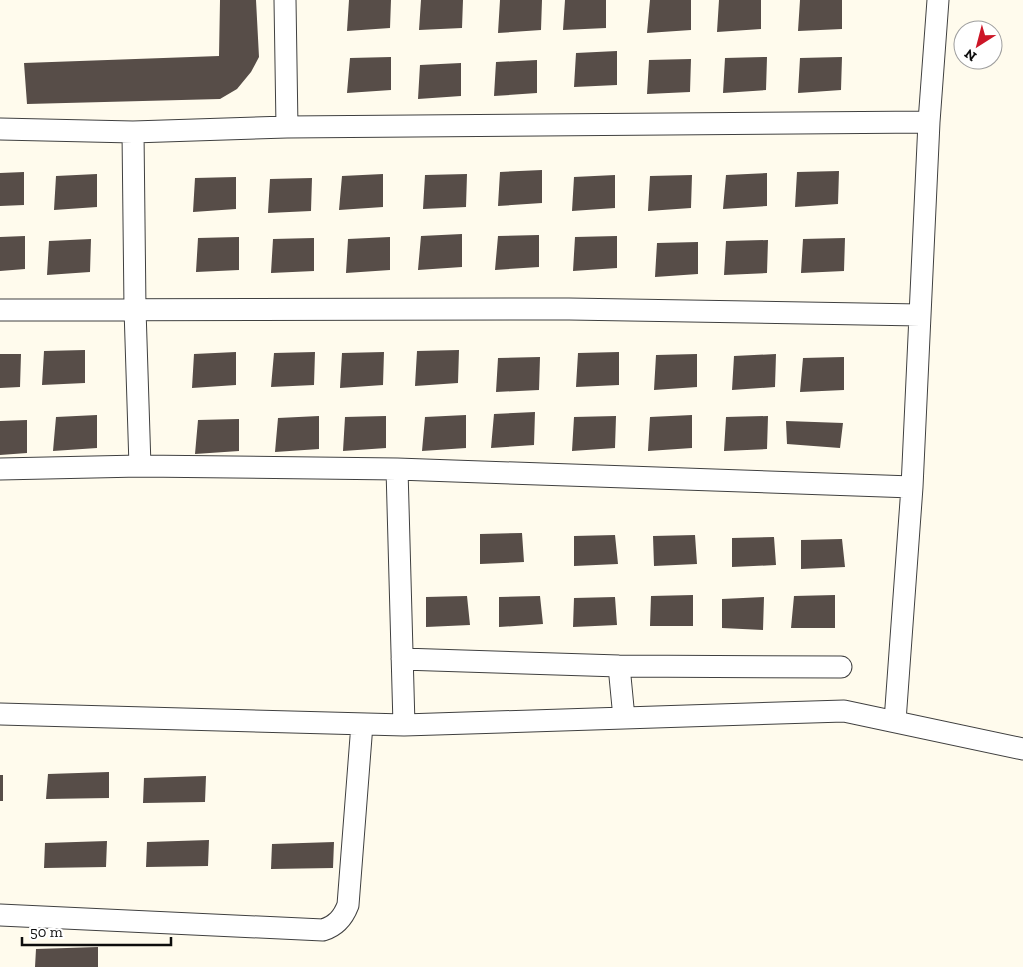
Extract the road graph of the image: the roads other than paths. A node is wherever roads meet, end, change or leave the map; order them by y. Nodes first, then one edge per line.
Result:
1 (285, 0) edge
2 (938, 0) edge
3 (929, 122) junction
4 (287, 127) junction
5 (0, 129) edge
6 (132, 132) junction
7 (135, 309) junction
8 (0, 310) edge
9 (920, 315) junction
10 (140, 466) junction
11 (0, 469) edge
12 (397, 469) junction
13 (912, 486) junction
14 (402, 660) junction
15 (619, 666) junction
16 (841, 667) dead end
17 (0, 714) edge
18 (624, 718) junction
19 (895, 721) junction
20 (362, 724) junction
21 (404, 725) junction
22 (1023, 749) edge
23 (0, 915) edge

1 - 4 street
2 - 3 street
3 - 4 street
3 - 9 street
4 - 6 street
5 - 6 street
6 - 7 street
7 - 8 street
7 - 9 street
7 - 10 street
9 - 13 street
10 - 11 street
10 - 12 street
12 - 13 street
12 - 14 street
13 - 19 street
14 - 15 street
14 - 21 street
15 - 16 street
15 - 18 street
17 - 20 street
18 - 19 street
18 - 21 street
19 - 22 street
20 - 21 street
20 - 23 street

